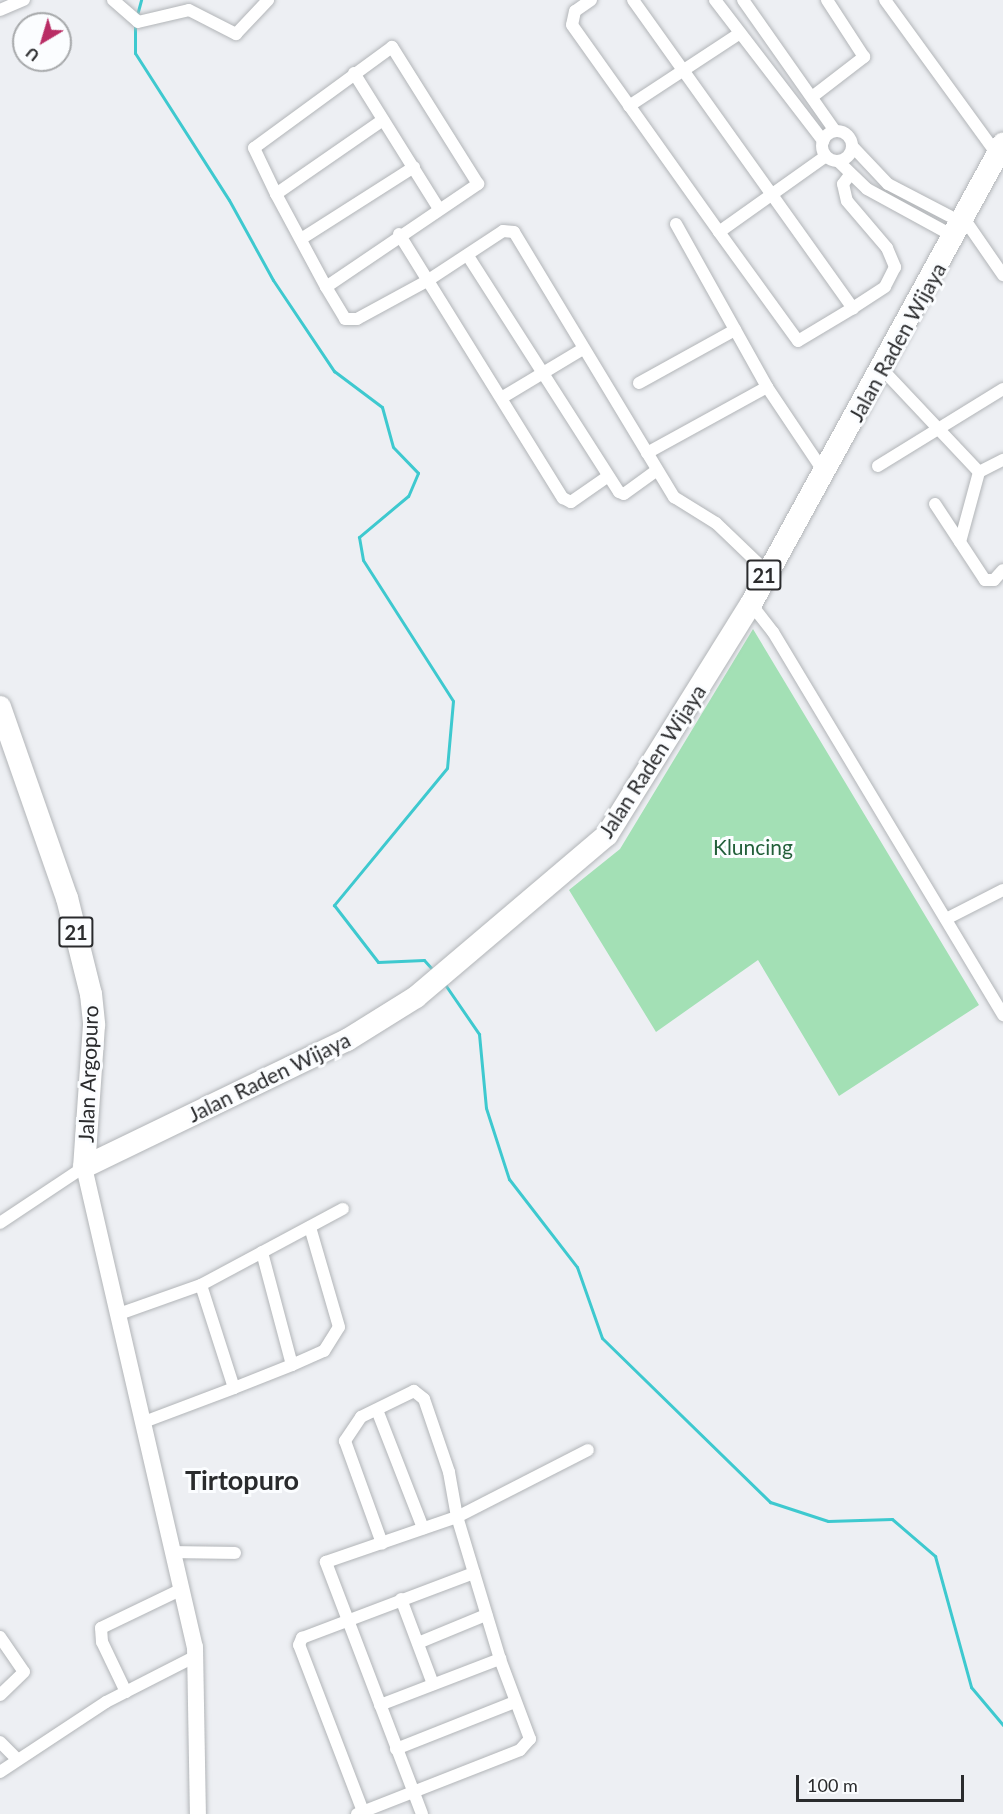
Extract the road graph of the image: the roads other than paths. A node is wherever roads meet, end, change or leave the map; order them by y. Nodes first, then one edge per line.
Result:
1 (24, 0) edge
2 (113, 0) edge
3 (198, 0) edge
4 (268, 0) edge
5 (591, 0) edge
6 (633, 0) edge
7 (715, 0) edge
8 (743, 0) edge
9 (827, 0) edge
10 (885, 0) edge
11 (0, 10) edge
12 (189, 10) junction
13 (740, 33) junction
14 (682, 70) junction
15 (354, 73) junction
16 (812, 97) junction
17 (629, 106) junction
18 (383, 120) junction
19 (835, 131) junction
20 (823, 141) junction
21 (853, 147) junction
22 (1001, 154) edge
23 (832, 159) junction
24 (414, 167) junction
25 (849, 176) junction
26 (773, 193) junction
27 (276, 194) junction
28 (900, 200) junction
29 (439, 209) junction
30 (676, 224) dead end
31 (961, 227) junction
32 (719, 232) junction
33 (399, 234) junction
34 (301, 239) junction
35 (468, 256) junction
36 (1003, 275) edge
37 (427, 281) junction
38 (326, 287) junction
39 (853, 308) junction
40 (735, 330) junction
41 (583, 349) junction
42 (882, 369) junction
43 (543, 372) junction
44 (639, 383) dead end
45 (767, 387) junction
46 (1003, 389) edge
47 (503, 397) junction
48 (940, 429) junction
49 (647, 453) junction
50 (1003, 460) edge
51 (878, 466) dead end
52 (656, 471) junction
53 (824, 472) junction
54 (979, 472) junction
55 (607, 477) junction
56 (935, 504) dead end
57 (960, 542) junction
58 (1003, 570) edge
59 (766, 571) junction
60 (751, 604) junction
61 (0, 707) edge
62 (1003, 890) edge
63 (946, 919) junction
64 (1003, 1015) edge
65 (84, 1167) junction
66 (343, 1209) dead end
67 (0, 1223) edge
68 (310, 1227) junction
69 (262, 1252) junction
70 (201, 1285) junction
71 (119, 1314) junction
72 (292, 1365) junction
73 (234, 1388) junction
74 (377, 1410) junction
75 (144, 1422) junction
76 (588, 1450) dead end
77 (457, 1517) junction
78 (423, 1528) junction
79 (382, 1543) junction
80 (174, 1552) junction
81 (234, 1553) dead end
82 (474, 1573) junction
83 (182, 1589) junction
84 (401, 1599) junction
85 (486, 1615) junction
86 (345, 1618) junction
87 (0, 1637) edge
88 (418, 1643) junction
89 (196, 1656) junction
90 (500, 1659) junction
91 (433, 1684) junction
92 (126, 1692) junction
93 (0, 1695) edge
94 (514, 1702) junction
95 (380, 1705) junction
96 (0, 1742) edge
97 (396, 1749) junction
98 (18, 1760) junction
99 (0, 1772) edge
100 (413, 1791) junction
101 (196, 1812) edge
102 (361, 1813) edge
103 (422, 1814) edge

1 - 11 street
2 - 12 street
3 - 12 street
4 - 12 street
5 - 17 street
6 - 14 street
7 - 13 street
8 - 16 street
9 - 16 street
10 - 22 street
13 - 14 street
13 - 20 street
14 - 17 street
14 - 26 street
15 - 18 street
15 - 27 street
15 - 29 street
16 - 19 street
17 - 32 street
18 - 24 street
18 - 27 street
19 - 20 street
19 - 21 street
20 - 23 street
21 - 23 street
21 - 28 street
22 - 31 highway, Jalan Raden Wijaya / 21
23 - 25 street
23 - 26 street
24 - 29 street
24 - 34 street
25 - 28 street
25 - 39 street
26 - 32 street
26 - 39 street
27 - 34 street
28 - 31 street
29 - 33 street
30 - 40 street
31 - 36 street
31 - 42 highway, Jalan Raden Wijaya / 21
32 - 39 street
33 - 37 street
33 - 38 street
34 - 38 street
35 - 37 street
35 - 41 street
35 - 43 street
37 - 38 street
37 - 47 street
40 - 44 street
40 - 45 street
41 - 43 street
41 - 49 street
42 - 48 street
42 - 53 highway, Jalan Raden Wijaya / 21
43 - 47 street
43 - 55 street
45 - 49 street
45 - 53 street
46 - 48 street
47 - 55 street
48 - 51 street
48 - 54 street
49 - 52 street
50 - 54 street
52 - 55 street
52 - 59 street
53 - 59 highway, Jalan Raden Wijaya / 21
54 - 57 street
56 - 57 street
57 - 58 street
59 - 60 highway, Jalan Raden Wijaya / 21
60 - 63 street
60 - 65 highway, Jalan Raden Wijaya / 21
61 - 65 highway, Jalan Argopuro / 21
62 - 63 street
63 - 64 street
65 - 67 street
65 - 71 street
66 - 68 street
68 - 69 street
68 - 72 street
69 - 70 street
69 - 72 street
70 - 71 street
70 - 73 street
71 - 75 street
72 - 73 street
73 - 75 street
74 - 77 street
74 - 78 street
74 - 79 street
75 - 80 street
76 - 77 street
77 - 78 street
77 - 82 street
78 - 79 street
79 - 86 street
80 - 81 street
80 - 83 street
82 - 84 street
82 - 85 street
83 - 89 street
83 - 92 street
84 - 86 street
84 - 88 street
85 - 88 street
85 - 90 street
86 - 95 street
86 - 102 street
87 - 93 street
88 - 91 street
89 - 92 street
89 - 101 street
90 - 91 street
90 - 94 street
91 - 95 street
92 - 98 street
94 - 97 street
94 - 100 street
95 - 97 street
96 - 98 street
97 - 100 street
98 - 99 street
100 - 102 street
100 - 103 street

